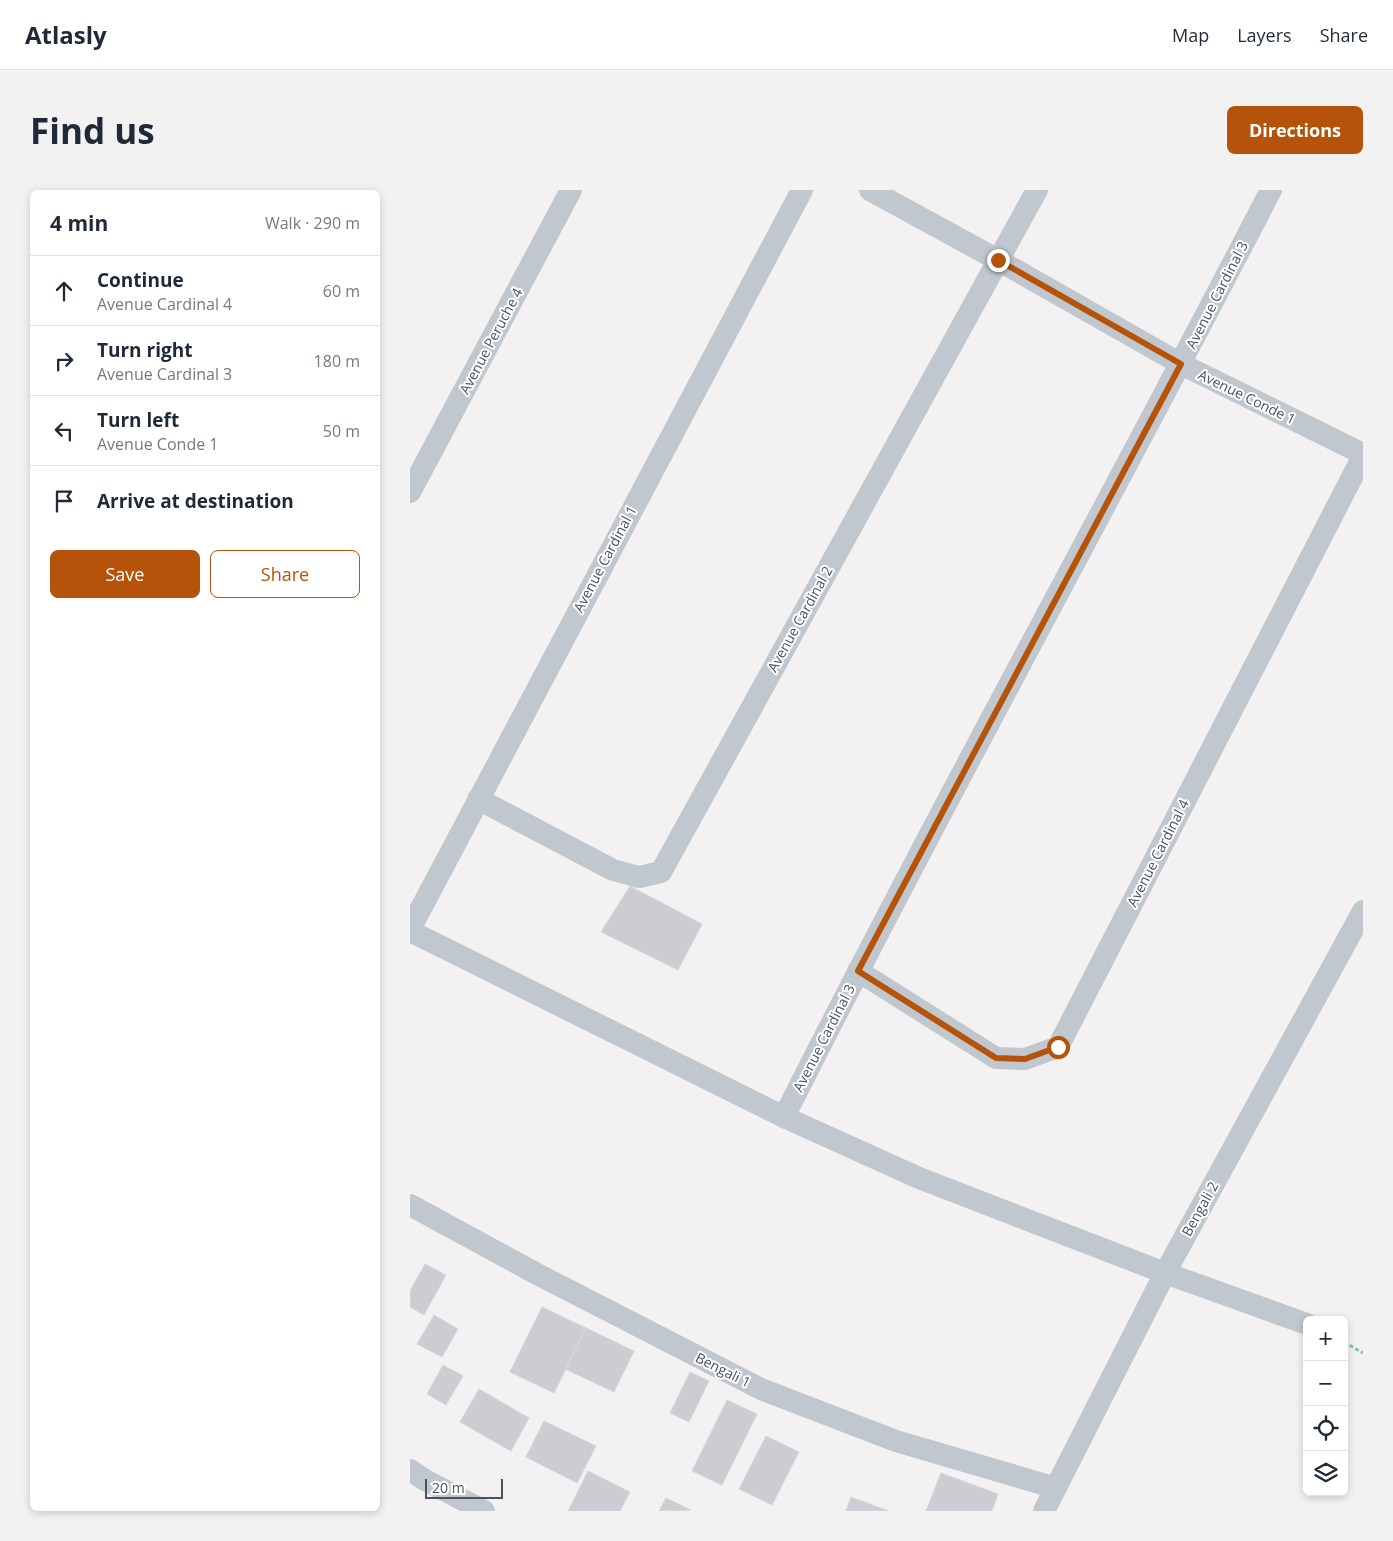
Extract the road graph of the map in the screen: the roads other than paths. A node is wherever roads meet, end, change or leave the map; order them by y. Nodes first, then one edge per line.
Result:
1 (572, 190) edge
2 (802, 190) edge
3 (870, 190) edge
4 (1037, 190) edge
5 (1271, 190) edge
6 (998, 260) junction
7 (1181, 364) junction
8 (1363, 455) edge
9 (410, 492) edge
10 (478, 799) junction
11 (1363, 911) edge
12 (410, 930) edge
13 (858, 971) junction
14 (784, 1117) junction
15 (410, 1205) edge
16 (1165, 1273) junction
17 (1303, 1323) edge
18 (410, 1470) edge
19 (1056, 1488) junction
20 (484, 1511) edge
21 (1044, 1511) edge

1 - 9 street, Avenue Peruche 4
2 - 10 street, Avenue Cardinal 1
3 - 6 street, Avenue Conde 1
4 - 6 street, Avenue Cardinal 2
5 - 7 street, Avenue Cardinal 3
6 - 7 street, Avenue Conde 1
6 - 10 street, Avenue Cardinal 2
7 - 8 street, Avenue Conde 1
7 - 13 street, Avenue Cardinal 3
8 - 13 street, Avenue Cardinal 4
10 - 12 street, Avenue Cardinal 1
11 - 16 street, Bengali 2
12 - 14 street
13 - 14 street, Avenue Cardinal 3
14 - 16 street
15 - 19 street, Bengali 1
16 - 17 street
16 - 19 street, Bengali 2
18 - 20 street
19 - 21 street, Bengali 2

